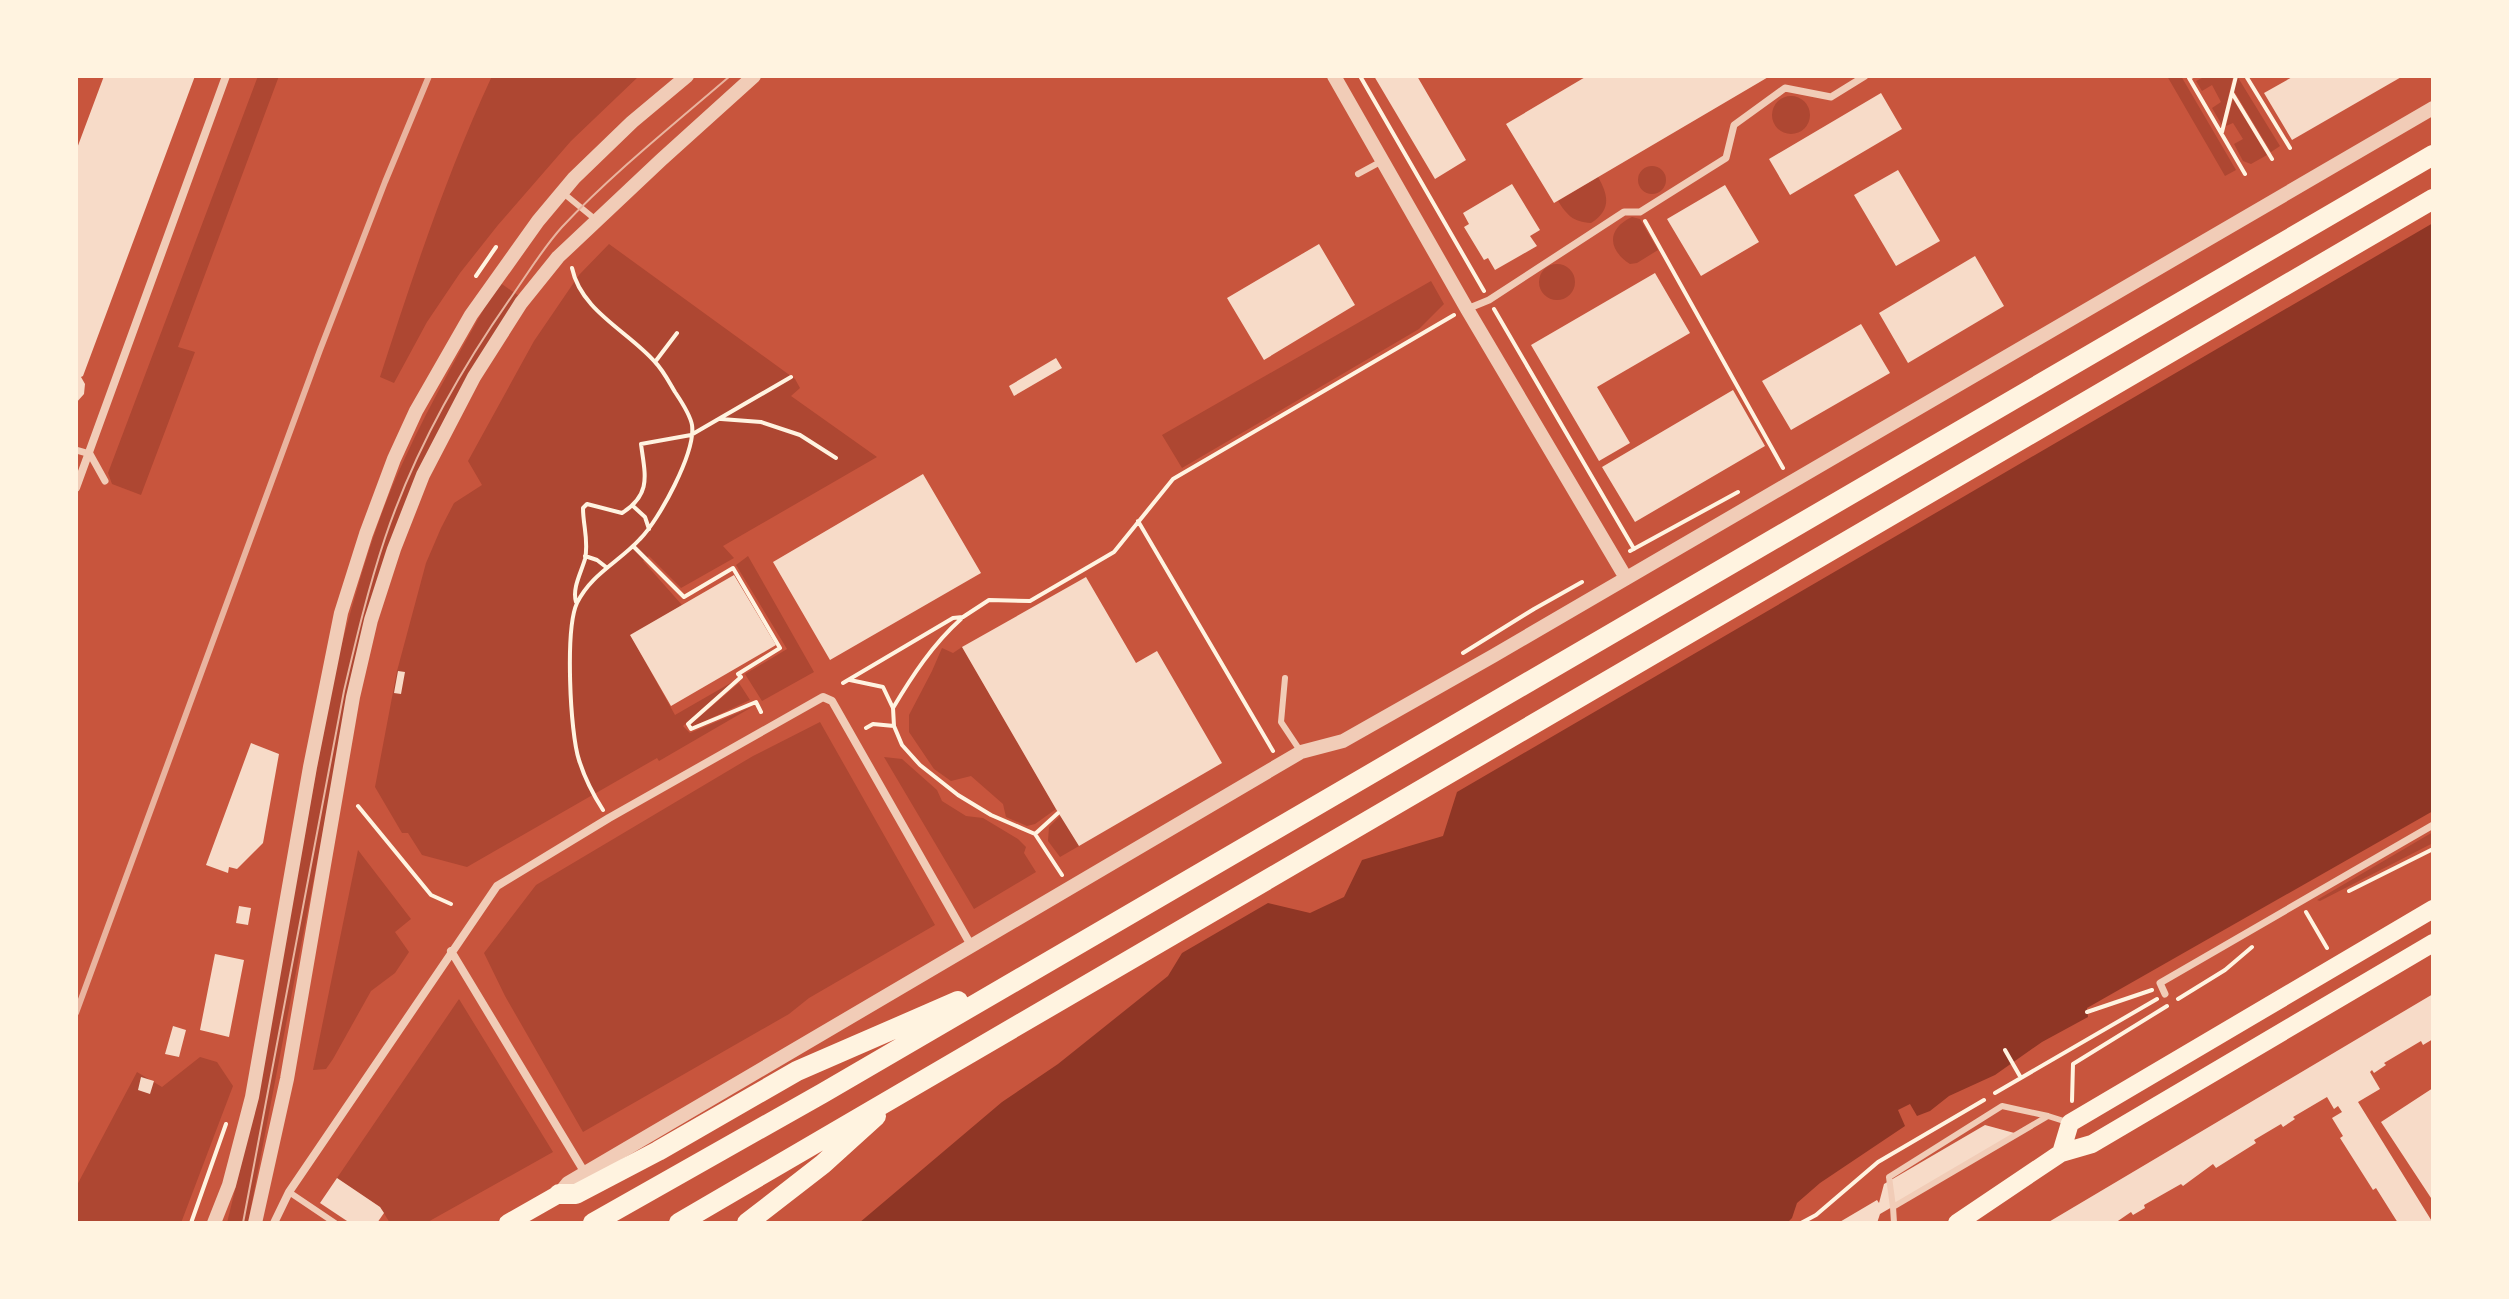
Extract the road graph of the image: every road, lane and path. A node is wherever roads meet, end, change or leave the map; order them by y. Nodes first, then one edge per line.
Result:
1 (226, 76) edge
2 (687, 76) edge
3 (754, 76) edge
4 (1334, 76) edge
5 (1865, 76) edge
6 (2193, 76) edge
7 (2236, 76) edge
8 (2246, 76) edge
9 (2232, 93) junction
10 (2433, 108) edge
11 (2222, 133) junction
12 (2290, 148) dead end
13 (2433, 155) edge
14 (2272, 159) dead end
15 (1382, 161) junction
16 (1358, 174) dead end
17 (2245, 174) dead end
18 (562, 192) junction
19 (2433, 199) edge
20 (1640, 212) junction
21 (596, 220) junction
22 (572, 268) dead end
23 (1467, 309) junction
24 (677, 333) dead end
25 (655, 362) junction
26 (791, 377) dead end
27 (719, 419) junction
28 (691, 435) junction
29 (76, 450) edge
30 (90, 454) junction
31 (836, 458) dead end
32 (105, 481) dead end
33 (1791, 482) junction
34 (76, 488) edge
35 (633, 506) junction
36 (1138, 521) junction
37 (649, 529) junction
38 (633, 546) junction
39 (585, 556) junction
40 (606, 567) junction
41 (1626, 578) junction
42 (576, 604) junction
43 (963, 617) junction
44 (1285, 678) dead end
45 (849, 680) junction
46 (843, 683) dead end
47 (893, 708) junction
48 (761, 712) dead end
49 (894, 726) junction
50 (866, 728) dead end
51 (1301, 752) junction
52 (1280, 764) junction
53 (358, 806) dead end
54 (1058, 813) dead end
55 (609, 818) junction
56 (2433, 825) edge
57 (1035, 834) junction
58 (1070, 887) junction
59 (2300, 903) junction
60 (451, 904) dead end
61 (2432, 912) edge
62 (2379, 941) junction
63 (2433, 943) edge
64 (972, 947) junction
65 (2327, 948) dead end
66 (451, 951) junction
67 (2352, 956) junction
68 (1038, 966) junction
69 (2394, 968) junction
70 (2368, 983) junction
71 (2164, 991) joint
72 (2087, 1012) dead end
73 (2005, 1050) dead end
74 (2073, 1064) dead end
75 (2021, 1078) dead end
76 (907, 1088) junction
77 (2048, 1116) junction
78 (2070, 1123) junction
79 (2061, 1153) junction
80 (585, 1173) junction
81 (289, 1192) junction
82 (559, 1194) junction
83 (1893, 1207) junction
84 (1979, 1217) edge
85 (214, 1223) edge
86 (255, 1223) edge
87 (274, 1223) edge
88 (335, 1223) edge
89 (508, 1223) edge
90 (593, 1223) edge
91 (679, 1223) edge
92 (747, 1223) edge
93 (1894, 1223) edge
94 (1957, 1223) edge

1 - 30 street
2 - 18 street
3 - 21 street
4 - 15 street
5 - 20 street
6 - 11 path
7 - 9 path
8 - 12 path
9 - 11 path
9 - 14 path
10 - 33 street
11 - 17 path
13 - 68 highway
15 - 16 lane
15 - 23 street
18 - 21 lane
18 - 85 street
19 - 76 highway
20 - 23 street
20 - 33 path
21 - 86 street
22 - 25 path
23 - 36 path
23 - 41 street
24 - 25 path
25 - 28 path
26 - 27 path
27 - 28 path
27 - 31 path
28 - 35 path
28 - 37 path
29 - 30 street
30 - 32 street
30 - 34 street
33 - 41 street
35 - 37 path
35 - 39 path
36 - 43 path
36 - 52 path
37 - 38 path
38 - 40 path
38 - 48 path
39 - 40 path
39 - 42 path
40 - 42 path
41 - 51 street
42 - 55 path
43 - 45 path
43 - 47 path
44 - 51 lane
45 - 46 path
45 - 47 path
47 - 49 path
49 - 50 path
49 - 57 path
51 - 52 street
52 - 58 street
53 - 60 path
54 - 57 path
55 - 64 street
55 - 66 street
56 - 59 street
57 - 58 path
58 - 64 street
59 - 65 path
59 - 71 street
61 - 62 main road
62 - 67 main road
62 - 69 main road
63 - 69 main road
64 - 80 street
66 - 80 street
66 - 81 street
67 - 70 main road
67 - 78 main road
68 - 82 highway
68 - 90 highway
69 - 70 main road
70 - 79 main road
71 - 72 path
73 - 75 path
74 - 78 path
76 - 91 highway
76 - 92 highway
77 - 78 lane
77 - 83 lane
77 - 83 lane
78 - 79 main road
79 - 84 main road
80 - 82 street
81 - 87 street
81 - 88 lane
82 - 89 main road
83 - 93 lane
84 - 94 main road

